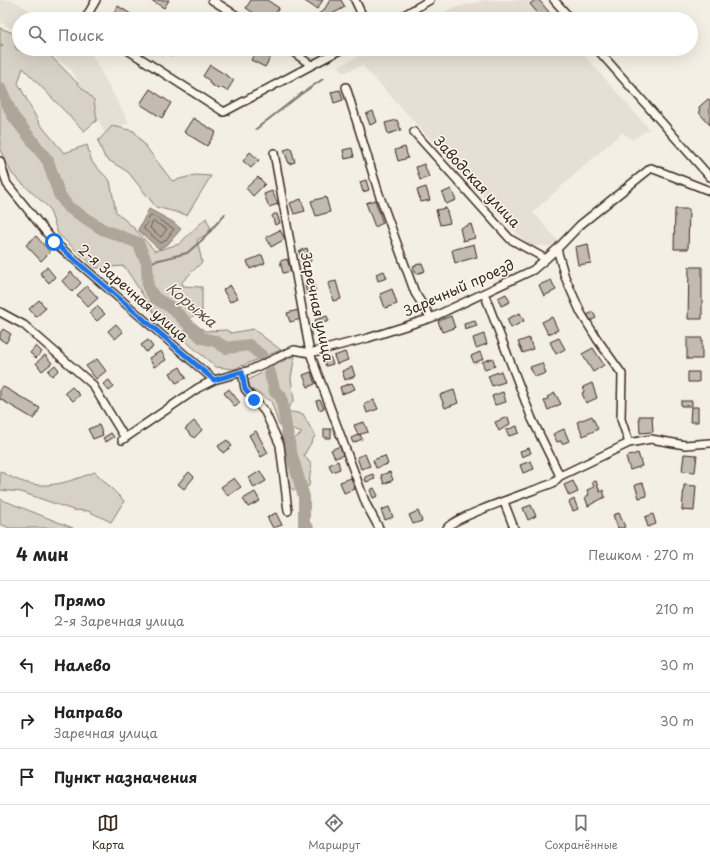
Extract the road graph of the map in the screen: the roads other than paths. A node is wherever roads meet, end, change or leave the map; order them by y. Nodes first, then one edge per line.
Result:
1 (96, 0) edge
2 (212, 0) edge
3 (355, 0) edge
4 (430, 0) edge
5 (554, 0) edge
6 (89, 12) edge
7 (231, 12) edge
8 (361, 12) edge
9 (409, 12) edge
10 (565, 12) edge
11 (137, 56) edge
12 (299, 56) edge
13 (328, 56) edge
14 (603, 56) edge
15 (311, 65) junction
16 (346, 88) dead end
17 (414, 132) dead end
18 (274, 154) dead end
19 (0, 161) edge
20 (710, 177) edge
21 (710, 191) edge
22 (557, 249) junction
23 (546, 259) junction
24 (484, 293) junction
25 (0, 312) edge
26 (431, 318) junction
27 (310, 353) junction
28 (242, 372) junction
29 (214, 380) junction
30 (629, 443) junction
31 (710, 443) edge
32 (560, 476) junction
33 (504, 502) junction
34 (288, 511) dead end
35 (379, 528) edge
36 (447, 528) edge
37 (514, 528) edge

1 - 6 street
2 - 7 street
3 - 8 street
4 - 9 street
5 - 10 street
11 - 15 street
12 - 15 street
13 - 15 street
14 - 20 street
16 - 26 street
17 - 23 street, Заводская улица
18 - 27 street, Заречная улица
19 - 29 street, 2-я Заречная улица
21 - 22 street, Заречный проезд
22 - 23 street, Заречный проезд
22 - 30 street
23 - 24 street, Заречный проезд
24 - 26 street, Заречный проезд
24 - 32 street
25 - 29 street, Заречный проезд
26 - 27 street, Заречный проезд
27 - 28 street, Заречный проезд
27 - 35 street, Заречная улица
28 - 29 street, Заречный проезд
28 - 34 street
30 - 31 street
30 - 32 street
32 - 33 street
33 - 36 street
33 - 37 street

